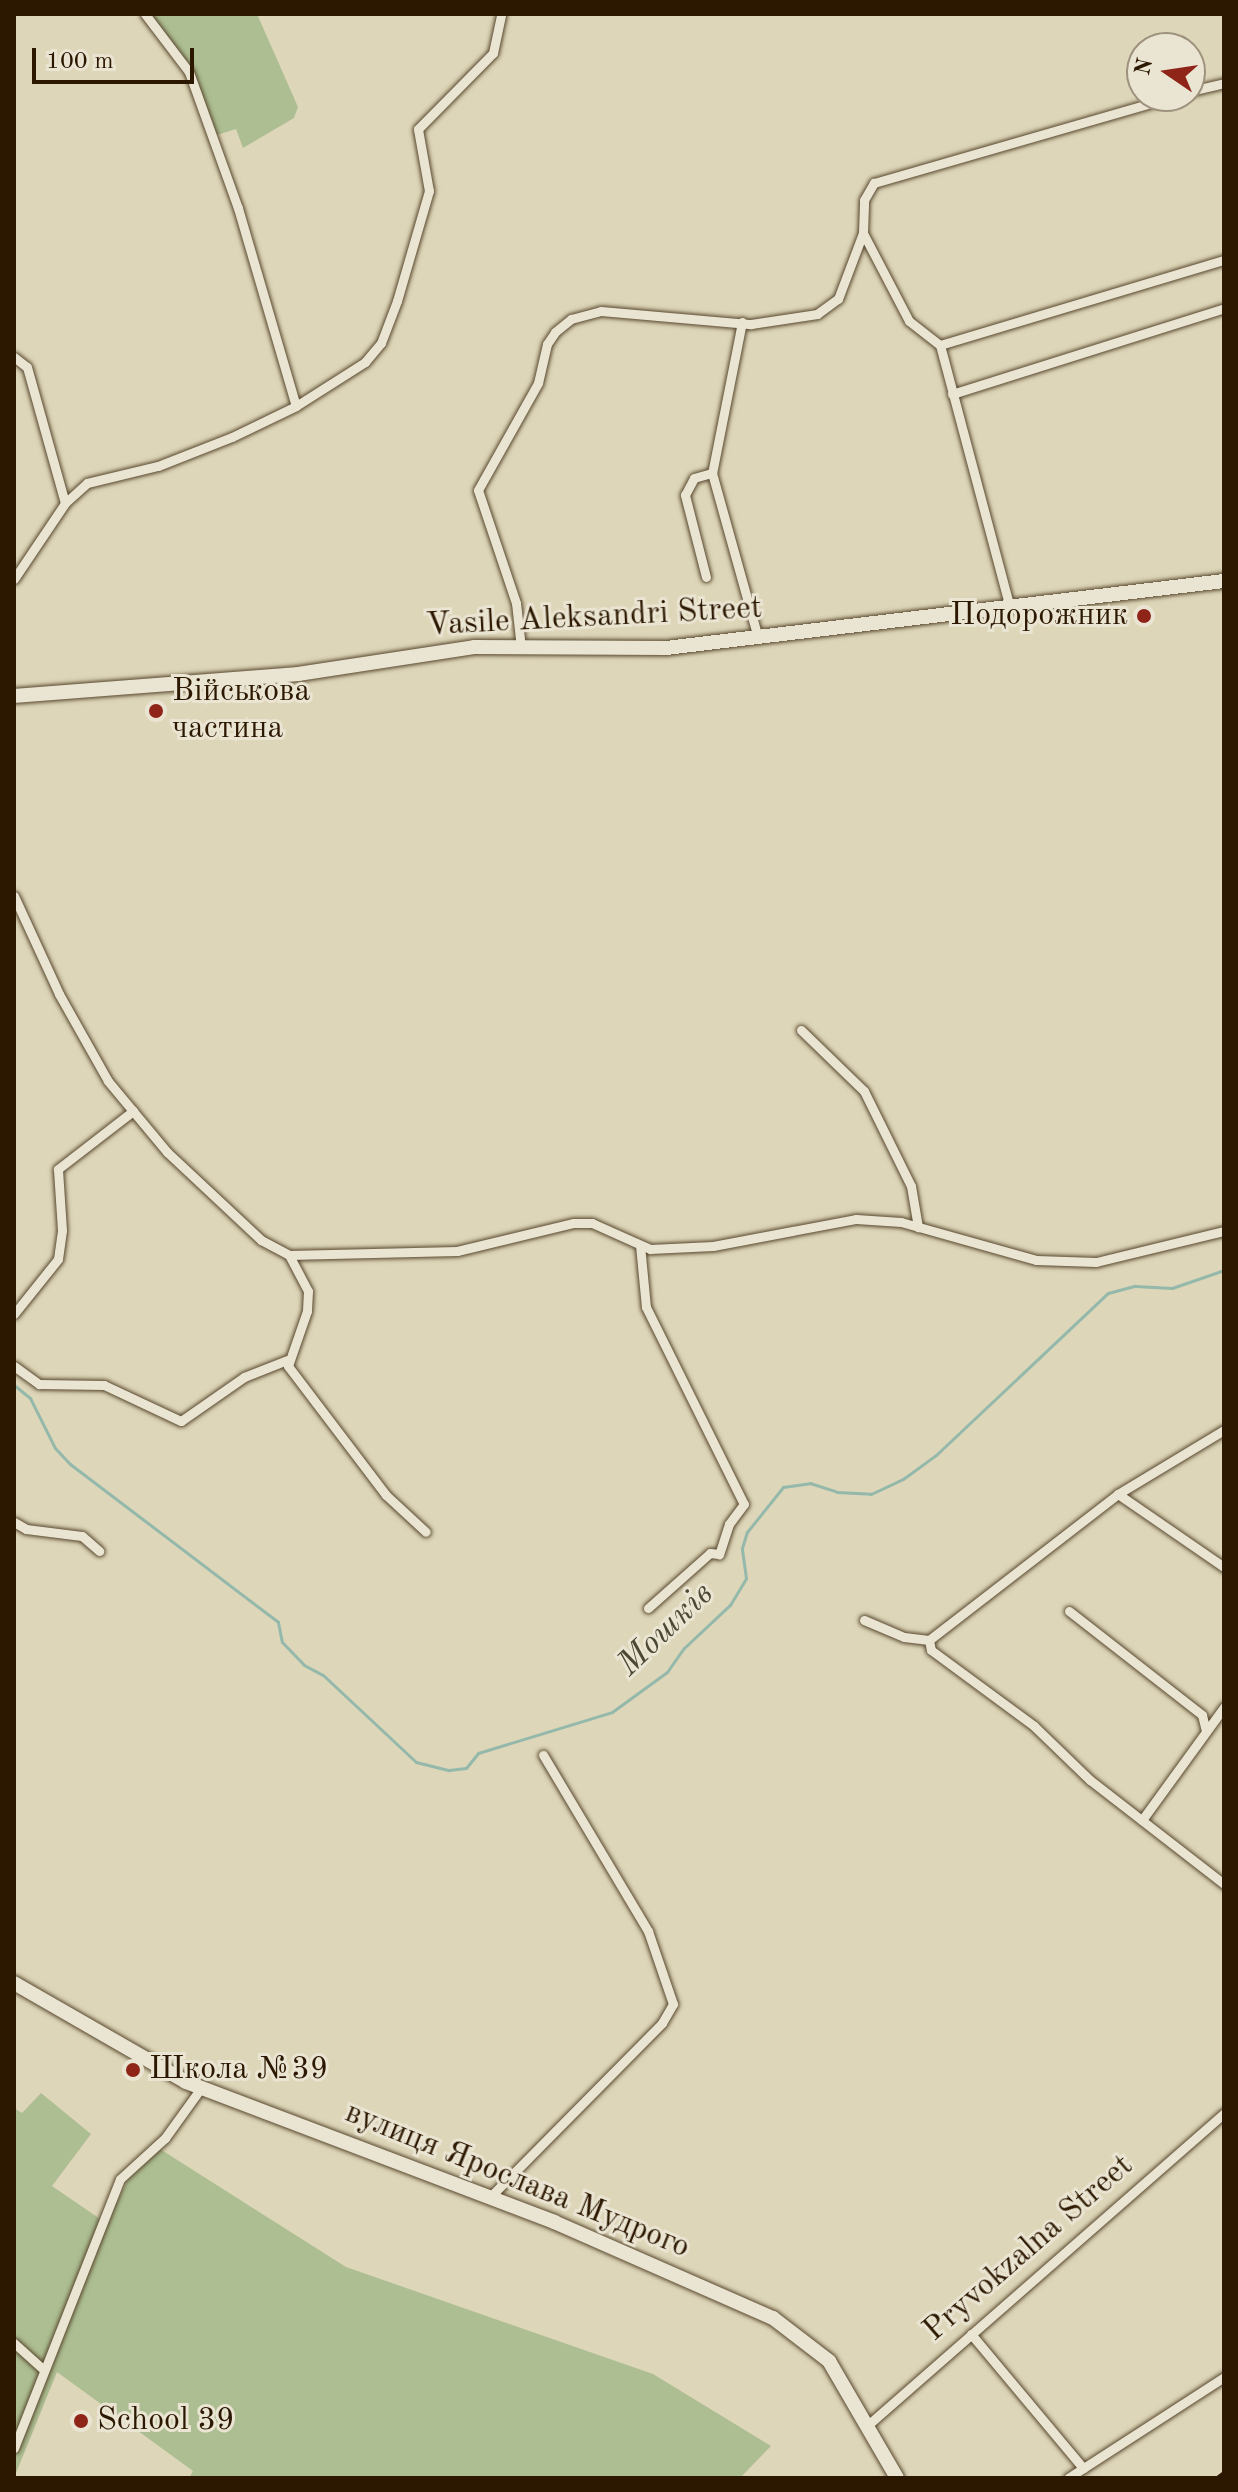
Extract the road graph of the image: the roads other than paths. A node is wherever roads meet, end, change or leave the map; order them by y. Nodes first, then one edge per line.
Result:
1 (145, 14) edge
2 (501, 14) edge
3 (1126, 111) edge
4 (863, 233) junction
5 (1224, 260) edge
6 (1224, 308) edge
7 (742, 322) junction
8 (940, 345) junction
9 (14, 357) edge
10 (952, 394) junction
11 (296, 406) junction
12 (712, 473) junction
13 (65, 503) junction
14 (706, 577) dead end
15 (14, 579) edge
16 (1224, 581) edge
17 (1010, 608) junction
18 (758, 638) junction
19 (521, 648) junction
20 (15, 697) edge
21 (14, 896) edge
22 (801, 1030) dead end
23 (133, 1111) junction
24 (918, 1227) junction
25 (1224, 1231) edge
26 (640, 1245) junction
27 (289, 1255) junction
28 (14, 1314) edge
29 (287, 1360) junction
30 (14, 1366) edge
31 (1224, 1430) edge
32 (1118, 1494) junction
33 (14, 1522) edge
34 (426, 1532) dead end
35 (99, 1551) dead end
36 (1224, 1567) edge
37 (648, 1608) dead end
38 (1069, 1611) dead end
39 (864, 1620) dead end
40 (929, 1640) junction
41 (1224, 1707) edge
42 (1206, 1731) junction
43 (543, 1755) dead end
44 (1142, 1820) junction
45 (1224, 1884) edge
46 (14, 1983) edge
47 (201, 2088) junction
48 (1224, 2113) edge
49 (489, 2198) junction
50 (971, 2334) junction
51 (14, 2343) edge
52 (44, 2370) junction
53 (1224, 2377) edge
54 (869, 2424) junction
55 (14, 2448) edge
56 (1083, 2468) junction
57 (897, 2478) edge
58 (1068, 2478) edge

1 - 11 street
2 - 11 street
3 - 4 street
4 - 7 street
4 - 8 street
5 - 8 street
6 - 10 street
7 - 12 street
7 - 19 street
8 - 10 street
9 - 13 street
10 - 17 street
11 - 13 street
12 - 14 street
12 - 18 street
13 - 15 street
16 - 17 main road, Vasile Aleksandri Street
17 - 18 main road, Vasile Aleksandri Street
18 - 19 main road, Vasile Aleksandri Street
19 - 20 main road, Vasile Aleksandri Street
21 - 23 street
22 - 24 street
23 - 27 street
23 - 28 street
24 - 25 street
24 - 26 street
26 - 27 street
26 - 37 street
27 - 29 street
29 - 30 street
29 - 34 street
31 - 32 street
32 - 36 street
32 - 40 street
33 - 35 street
38 - 42 street
39 - 40 street
40 - 44 street
41 - 42 street
42 - 44 street
43 - 49 street
44 - 45 street
46 - 47 main road, вулиця Ярослава Мудрого
47 - 49 main road, вулиця Ярослава Мудрого
47 - 52 street
48 - 50 street, Pryvokzalna Street
49 - 54 main road, вулиця Ярослава Мудрого
50 - 54 street, Pryvokzalna Street
50 - 56 street
51 - 52 street
52 - 55 street
53 - 56 street
54 - 57 main road, вулиця Ярослава Мудрого
56 - 58 street

